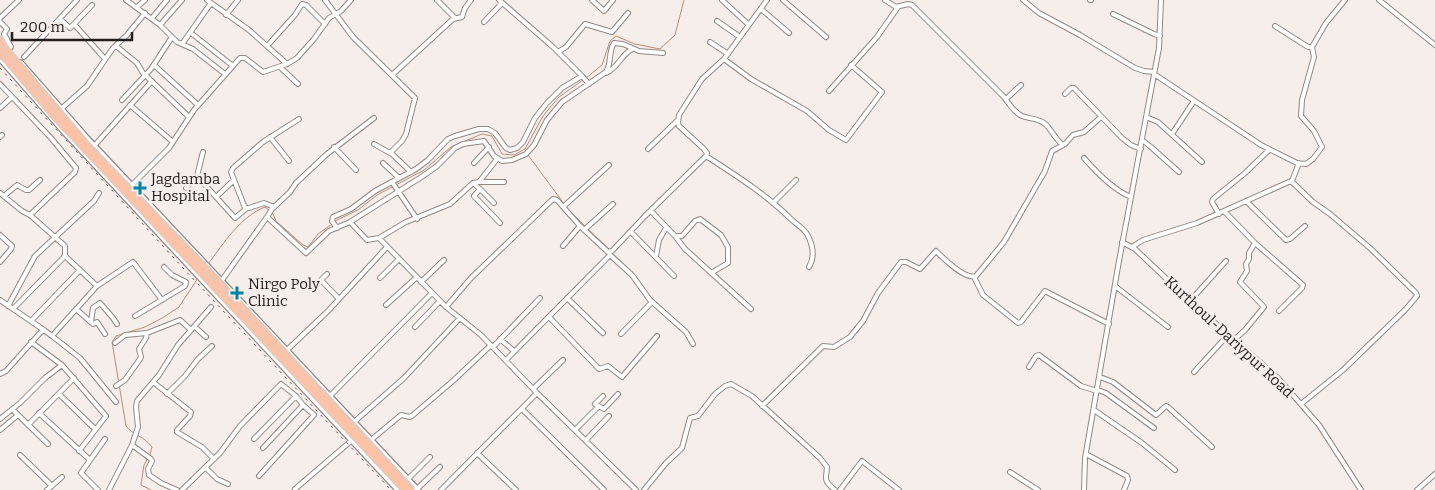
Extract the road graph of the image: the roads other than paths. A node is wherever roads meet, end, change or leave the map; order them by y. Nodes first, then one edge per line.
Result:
1 (19, 0) edge
2 (77, 0) edge
3 (126, 0) edge
4 (145, 0) edge
5 (167, 0) edge
6 (182, 0) edge
7 (238, 0) edge
8 (325, 0) edge
9 (351, 0) edge
10 (471, 0) edge
11 (592, 0) edge
12 (613, 0) edge
13 (722, 0) edge
14 (767, 0) edge
15 (783, 0) edge
16 (885, 0) edge
17 (1023, 0) edge
18 (1161, 0) edge
19 (1345, 0) edge
20 (209, 1) edge
21 (439, 1) edge
22 (500, 1) edge
23 (1382, 1) edge
24 (92, 5) dead end
25 (898, 6) junction
26 (138, 7) junction
27 (761, 9) junction
28 (628, 12) dead end
29 (145, 13) junction
30 (226, 14) junction
31 (336, 14) junction
32 (1113, 14) dead end
33 (152, 18) junction
34 (455, 18) junction
35 (60, 19) junction
36 (0, 20) edge
37 (716, 21) dead end
38 (484, 22) dead end
39 (74, 24) junction
40 (325, 24) junction
41 (160, 25) junction
42 (749, 25) junction
43 (1275, 26) dead end
44 (191, 33) junction
45 (789, 33) dead end
46 (1160, 36) junction
47 (172, 37) junction
48 (740, 37) junction
49 (826, 37) dead end
50 (0, 39) edge
51 (710, 42) dead end
52 (182, 44) junction
53 (1435, 45) edge
54 (116, 46) junction
55 (267, 46) junction
56 (1312, 47) junction
57 (632, 49) junction
58 (2, 50) edge
59 (558, 52) junction
60 (663, 52) dead end
61 (728, 54) junction
62 (24, 57) dead end
63 (105, 60) junction
64 (724, 60) junction
65 (1, 61) edge
66 (287, 64) junction
67 (154, 65) junction
68 (850, 65) junction
69 (233, 66) junction
70 (280, 67) junction
71 (1152, 72) junction
72 (604, 73) junction
73 (225, 74) junction
74 (146, 75) junction
75 (392, 76) junction
76 (583, 76) junction
77 (152, 81) junction
78 (589, 83) junction
79 (0, 84) edge
80 (298, 84) dead end
81 (1021, 85) dead end
82 (830, 91) dead end
83 (1065, 94) dead end
84 (12, 97) junction
85 (1006, 99) junction
86 (122, 100) dead end
87 (1194, 101) junction
88 (130, 105) junction
89 (198, 105) junction
90 (0, 108) edge
91 (62, 109) junction
92 (1101, 116) junction
93 (1146, 116) junction
94 (189, 117) junction
95 (299, 118) dead end
96 (374, 118) dead end
97 (678, 120) junction
98 (1172, 134) junction
99 (270, 137) junction
100 (1142, 140) junction
101 (173, 142) junction
102 (374, 144) dead end
103 (1063, 144) junction
104 (94, 146) junction
105 (334, 147) junction
106 (489, 147) junction
107 (648, 149) dead end
108 (1141, 149) junction
109 (510, 150) junction
110 (1269, 150) junction
111 (203, 152) dead end
112 (391, 153) junction
113 (706, 156) junction
114 (497, 158) junction
115 (1084, 158) dead end
116 (512, 160) junction
117 (289, 161) dead end
118 (1202, 162) dead end
119 (383, 163) dead end
120 (474, 163) dead end
121 (1299, 163) junction
122 (609, 165) dead end
123 (356, 170) dead end
124 (411, 172) junction
125 (1179, 172) dead end
126 (197, 176) junction
127 (399, 178) junction
128 (40, 180) dead end
129 (234, 180) junction
130 (796, 180) dead end
131 (1292, 181) junction
132 (392, 182) junction
133 (480, 182) junction
134 (504, 182) dead end
135 (473, 183) junction
136 (132, 185) junction
137 (186, 188) dead end
138 (480, 189) junction
139 (398, 192) junction
140 (99, 193) dead end
141 (2, 194) edge
142 (216, 197) junction
143 (1131, 197) junction
144 (1246, 201) junction
145 (494, 202) dead end
146 (774, 202) junction
147 (613, 204) dead end
148 (563, 207) junction
149 (247, 208) junction
150 (273, 208) junction
151 (650, 211) junction
152 (1224, 211) junction
153 (1219, 214) junction
154 (30, 215) junction
155 (268, 216) junction
156 (417, 218) junction
157 (350, 222) junction
158 (500, 223) dead end
159 (335, 225) junction
160 (580, 226) junction
161 (1304, 226) dead end
162 (666, 228) junction
163 (584, 230) junction
164 (631, 232) junction
165 (0, 235) edge
166 (55, 236) junction
167 (675, 236) junction
168 (379, 238) junction
169 (1122, 242) junction
170 (1255, 243) junction
171 (562, 246) dead end
172 (387, 247) junction
173 (1132, 247) junction
174 (611, 253) junction
175 (65, 256) junction
176 (656, 256) junction
177 (399, 259) junction
178 (444, 260) dead end
179 (1226, 261) dead end
180 (0, 262) edge
181 (164, 266) dead end
182 (809, 267) dead end
183 (80, 270) junction
184 (711, 273) junction
185 (327, 274) dead end
186 (674, 276) dead end
187 (416, 277) junction
188 (380, 278) dead end
189 (974, 278) junction
190 (222, 280) junction
191 (421, 282) junction
192 (97, 286) junction
193 (227, 286) junction
194 (1115, 286) junction
195 (432, 293) junction
196 (218, 295) junction
197 (540, 298) dead end
198 (567, 298) junction
199 (339, 299) junction
200 (0, 300) edge
201 (162, 300) junction
202 (1190, 301) junction
203 (440, 302) junction
204 (652, 302) junction
205 (386, 305) dead end
206 (8, 306) junction
207 (211, 307) dead end
208 (446, 307) junction
209 (13, 309) junction
210 (76, 309) junction
211 (751, 309) dead end
212 (1279, 311) dead end
213 (135, 316) dead end
214 (549, 317) junction
215 (460, 318) junction
216 (32, 320) junction
217 (90, 322) junction
218 (117, 324) dead end
219 (1109, 324) junction
220 (415, 327) dead end
221 (1168, 327) dead end
222 (193, 329) junction
223 (44, 330) junction
224 (148, 330) junction
225 (603, 332) dead end
226 (105, 334) dead end
227 (621, 334) dead end
228 (1228, 335) junction
229 (52, 336) junction
230 (657, 336) dead end
231 (206, 337) dead end
232 (500, 339) junction
233 (1234, 340) junction
234 (31, 342) junction
235 (114, 343) dead end
236 (693, 344) dead end
237 (212, 346) dead end
238 (492, 346) junction
239 (287, 350) junction
240 (514, 351) junction
241 (506, 360) junction
242 (563, 360) dead end
243 (62, 366) junction
244 (1029, 366) dead end
245 (1194, 372) dead end
246 (0, 374) edge
247 (1100, 377) junction
248 (74, 378) junction
249 (153, 382) junction
250 (118, 385) dead end
251 (533, 389) junction
252 (1098, 390) junction
253 (537, 393) junction
254 (58, 394) junction
255 (168, 394) junction
256 (618, 394) dead end
257 (296, 396) junction
258 (330, 396) junction
259 (602, 396) dead end
260 (116, 402) dead end
261 (1301, 404) junction
262 (320, 406) junction
263 (762, 406) junction
264 (300, 407) junction
265 (598, 407) junction
266 (522, 408) junction
267 (13, 410) junction
268 (1094, 410) junction
269 (39, 413) junction
270 (18, 415) junction
271 (609, 416) dead end
272 (0, 420) edge
273 (354, 422) junction
274 (28, 425) junction
275 (1154, 428) dead end
276 (95, 429) junction
277 (1, 430) edge
278 (575, 430) junction
279 (105, 439) dead end
280 (254, 439) dead end
281 (351, 440) junction
282 (371, 440) junction
283 (586, 440) junction
284 (48, 444) dead end
285 (132, 445) junction
286 (1212, 447) dead end
287 (263, 448) dead end
288 (79, 451) junction
289 (477, 453) junction
290 (1086, 454) junction
291 (20, 455) dead end
292 (430, 456) dead end
293 (214, 459) junction
294 (90, 460) junction
295 (440, 467) dead end
296 (206, 468) junction
297 (1175, 470) dead end
298 (1010, 472) dead end
299 (1435, 474) edge
300 (259, 476) dead end
301 (62, 477) dead end
302 (408, 479) junction
303 (228, 484) dead end
304 (52, 486) junction
305 (110, 488) edge
306 (95, 489) edge
307 (47, 490) edge
308 (116, 490) edge
309 (177, 490) edge
310 (182, 490) edge
311 (295, 490) edge
312 (398, 490) edge
313 (405, 490) edge
314 (416, 490) edge
315 (441, 490) edge
316 (516, 490) edge
317 (604, 490) edge
318 (636, 490) edge
319 (644, 490) edge
320 (835, 490) edge
321 (840, 490) edge
322 (899, 490) edge
323 (1038, 490) edge
324 (1084, 490) edge
325 (1124, 490) edge
326 (1361, 490) edge
327 (1417, 490) edge

1 - 36 street
2 - 35 street
3 - 26 street
4 - 26 street
5 - 33 street
6 - 41 street
7 - 30 street
8 - 31 street
9 - 31 street
10 - 34 street
11 - 12 street
13 - 42 street
14 - 27 street
15 - 49 street
16 - 25 street
17 - 71 street
18 - 46 street
19 - 56 street
20 - 30 street
20 - 44 street
21 - 34 street
22 - 38 street
22 - 59 street
23 - 53 street
24 - 39 street
25 - 68 street
25 - 85 street
26 - 29 street
27 - 42 street
27 - 45 street
28 - 59 street
29 - 33 street
29 - 54 street
30 - 55 street
31 - 40 street
31 - 75 street
32 - 46 street
33 - 41 street
34 - 75 street
35 - 39 street
35 - 62 street
36 - 65 street
37 - 48 street
39 - 63 street
40 - 55 street
40 - 66 street
41 - 47 street
42 - 48 street
43 - 56 street
44 - 52 street
44 - 69 street
46 - 71 street
47 - 52 street
47 - 67 street
48 - 61 street
50 - 58 highway
51 - 61 street
52 - 73 street
54 - 63 street
54 - 74 street
55 - 66 street
56 - 121 street
57 - 60 street
57 - 72 street
57 - 72 street
58 - 313 highway, bridge
58 - 314 highway, bridge
59 - 76 street
61 - 64 street
63 - 91 street
64 - 68 street
64 - 97 street
65 - 91 street
65 - 196 street, bridge
66 - 70 street
67 - 74 street
67 - 89 street
68 - 82 street
69 - 70 street
69 - 73 street
70 - 80 street
71 - 87 street
71 - 93 street
72 - 78 street
73 - 89 street
74 - 77 street
74 - 86 street
75 - 112 street
76 - 78 street
76 - 109 street
77 - 88 street
77 - 94 street
78 - 116 street
79 - 84 street
81 - 85 street
83 - 92 street
84 - 90 street
84 - 154 street
85 - 103 street
87 - 98 street
87 - 110 street
88 - 101 street
88 - 104 street
89 - 94 street
91 - 104 street
92 - 103 street
92 - 108 street
93 - 98 street
93 - 100 street
94 - 101 street
95 - 99 street
96 - 105 street
97 - 107 street
97 - 113 street
98 - 118 street
99 - 117 street
99 - 129 street
100 - 108 street
100 - 125 street
101 - 136 street
102 - 112 street
103 - 189 street
104 - 136 street
105 - 123 street
105 - 150 street
106 - 114 street
106 - 120 street
106 - 139 street
108 - 143 street
109 - 116 street
109 - 124 street
110 - 121 street
110 - 153 street
111 - 126 street
112 - 124 street
113 - 146 street
113 - 151 street
114 - 116 street
114 - 133 street
115 - 143 street
119 - 127 street
121 - 131 street
122 - 148 street
124 - 127 street
126 - 137 street
126 - 142 street
127 - 132 street
128 - 141 street
129 - 142 street
129 - 149 street
130 - 146 street
131 - 144 street
131 - 261 street
132 - 139 street
132 - 159 street
133 - 134 street
133 - 135 street
135 - 138 street
135 - 156 street
136 - 190 street, bridge
138 - 145 street
138 - 158 street
139 - 156 street
139 - 157 street
140 - 166 street
141 - 154 street
142 - 149 street
143 - 169 street
144 - 152 street
144 - 161 street
146 - 182 street
147 - 163 street
148 - 160 street
148 - 208 street
149 - 150 street
150 - 155 street
151 - 162 street
151 - 164 street
152 - 153 street
152 - 170 street
153 - 173 street
154 - 166 street
155 - 159 street
155 - 190 street
156 - 168 street
157 - 159 street
157 - 168 street
160 - 163 street
160 - 171 street
162 - 167 street
162 - 176 street
163 - 174 street
164 - 174 street
164 - 176 street
165 - 180 street
166 - 175 street
166 - 206 street
167 - 184 street
167 - 184 street
168 - 172 street
169 - 173 street, Kurthoul-Dariypur Road
169 - 194 street
170 - 212 street
170 - 233 street
172 - 177 street
172 - 199 street
173 - 202 street, Kurthoul-Dariypur Road
174 - 198 street
174 - 204 street
175 - 183 street
175 - 209 street
176 - 186 street
177 - 187 street
177 - 188 street
178 - 191 street
179 - 202 street
181 - 201 street
183 - 192 street
183 - 216 street
184 - 211 street
185 - 199 street
187 - 191 street
187 - 205 street
189 - 219 street
189 - 263 street
190 - 193 street
191 - 195 street
192 - 201 street
192 - 210 street
193 - 196 street
193 - 239 street
194 - 219 street
194 - 221 street
195 - 203 street
195 - 258 street
196 - 262 street
197 - 232 street
198 - 214 street
198 - 225 street
199 - 239 street
200 - 206 street
201 - 213 street
202 - 228 street, Kurthoul-Dariypur Road
203 - 208 street
203 - 220 street
204 - 227 street
204 - 236 street
206 - 209 street
207 - 222 street
208 - 215 street
209 - 216 street
210 - 217 street
210 - 229 street
214 - 230 street
214 - 240 street
215 - 238 street
215 - 273 street
216 - 223 street
217 - 218 street
217 - 226 street
219 - 247 street
222 - 224 street
222 - 231 street
222 - 249 street
223 - 229 street
223 - 234 street
224 - 235 street
224 - 250 street
228 - 233 street, Kurthoul-Dariypur Road
228 - 245 street
229 - 260 street
232 - 238 street
232 - 240 street
233 - 261 street, Kurthoul-Dariypur Road
234 - 243 street
234 - 246 street
237 - 255 street
238 - 241 street
238 - 282 street
239 - 258 street
240 - 241 street
241 - 251 street
242 - 251 street
243 - 248 street
243 - 267 street
244 - 252 street
247 - 252 street
247 - 286 street
248 - 254 street
248 - 276 street
249 - 255 street
249 - 285 street
251 - 253 street
252 - 268 street
252 - 275 street
253 - 266 street
253 - 278 street
254 - 269 street
254 - 276 street
255 - 293 street
256 - 265 street
257 - 264 street
257 - 280 street
257 - 293 street
258 - 262 street
258 - 273 street
259 - 265 street
261 - 326 street, Kurthoul-Dariypur Road
262 - 281 street
263 - 319 street
263 - 320 street
264 - 287 street
264 - 300 street
265 - 278 street
266 - 289 street
266 - 317 street
267 - 270 street
267 - 272 street
268 - 290 street
268 - 297 street
269 - 274 street
269 - 288 street
270 - 274 street
270 - 277 street
271 - 283 street
272 - 277 street
273 - 282 street
274 - 284 street
276 - 288 street
278 - 283 street
279 - 294 street
281 - 311 street
281 - 312 street
282 - 302 street
283 - 318 street
285 - 305 street
285 - 309 street
288 - 294 street
289 - 315 street
289 - 316 street
290 - 324 street
290 - 325 street
291 - 304 street
292 - 302 street
293 - 296 street
294 - 306 street
295 - 314 street
296 - 303 street
296 - 310 street
298 - 323 street
299 - 327 street
301 - 304 street
302 - 314 street
304 - 307 street
305 - 308 street
321 - 322 street

